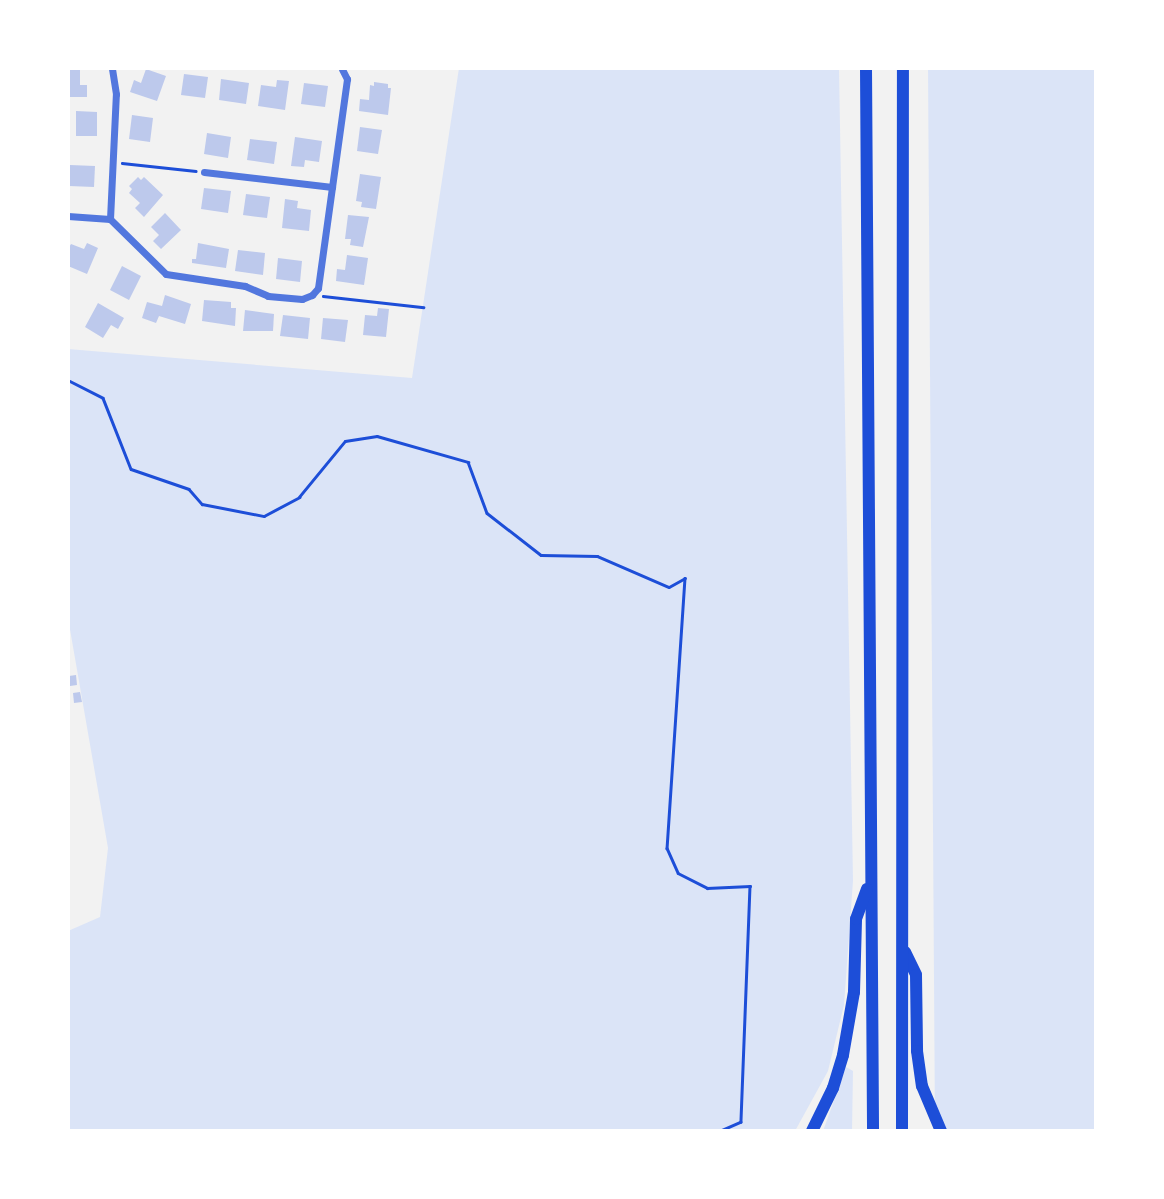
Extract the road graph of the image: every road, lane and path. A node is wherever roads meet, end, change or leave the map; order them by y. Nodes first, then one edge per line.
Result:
1 (112, 68) edge
2 (342, 68) edge
3 (866, 68) edge
4 (903, 68) edge
5 (112, 162) junction
6 (204, 172) joint
7 (332, 187) junction
8 (68, 216) edge
9 (110, 219) junction
10 (315, 292) junction
11 (423, 307) dead end
12 (68, 380) edge
13 (869, 883) junction
14 (904, 951) junction
15 (721, 1131) edge
16 (812, 1131) edge
17 (873, 1131) edge
18 (902, 1131) edge
19 (941, 1131) edge

1 - 5 street
2 - 7 street
3 - 13 highway
4 - 14 highway
5 - 6 path
5 - 9 street
6 - 7 street
7 - 10 street
8 - 9 street
9 - 10 street
10 - 11 path
12 - 15 path
13 - 16 highway
13 - 17 highway
14 - 18 highway
14 - 19 highway

